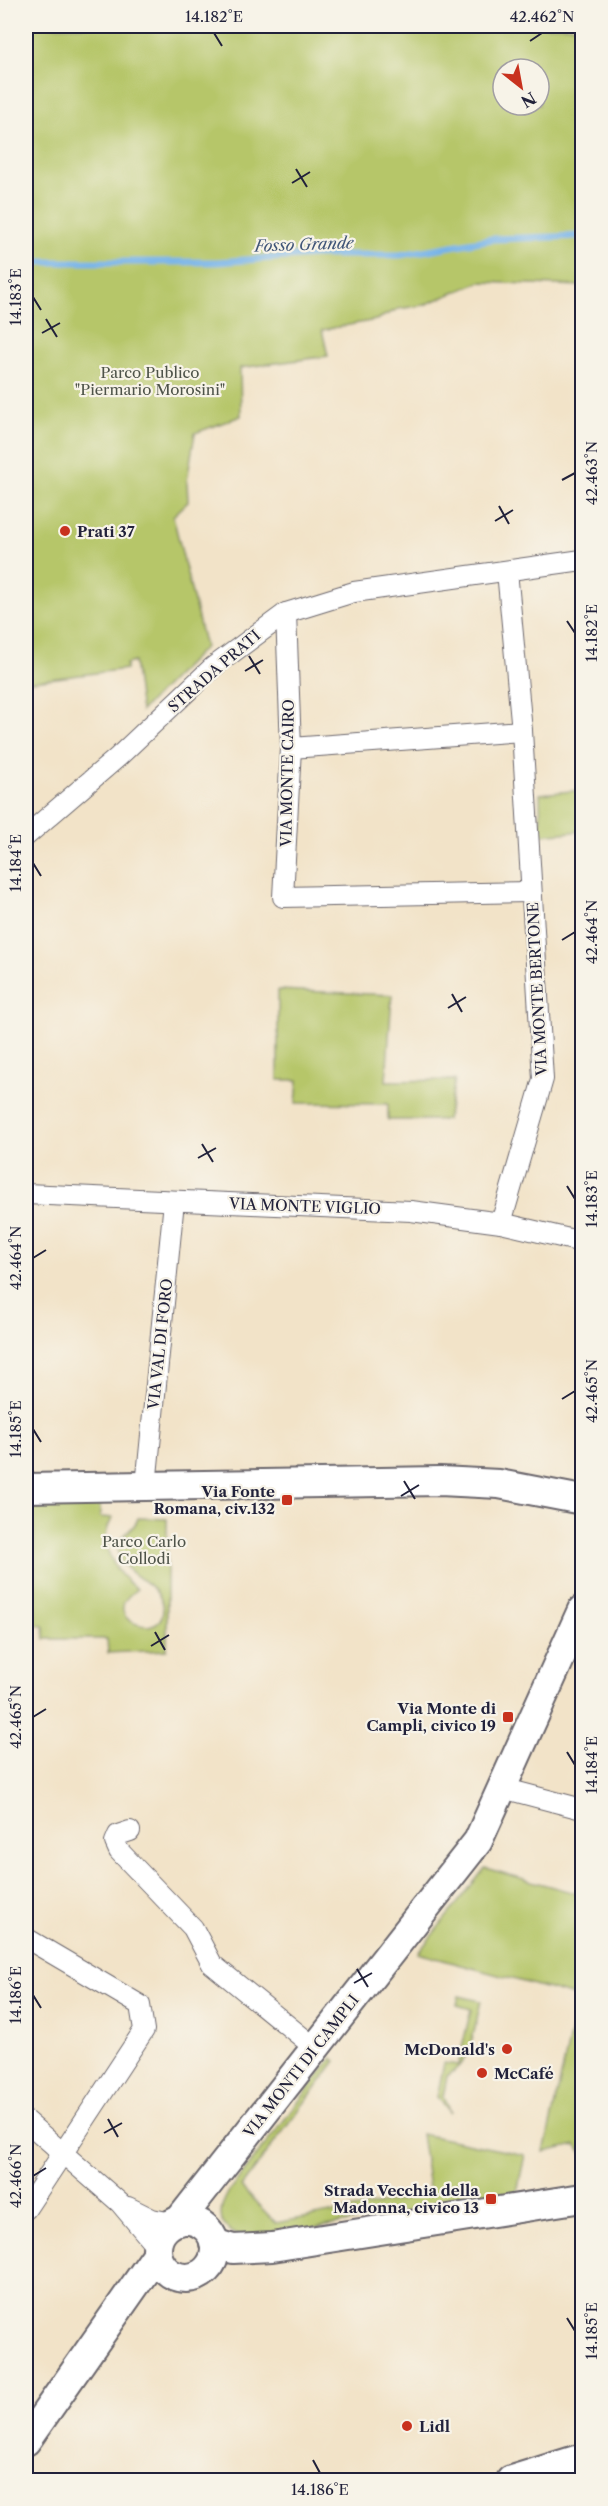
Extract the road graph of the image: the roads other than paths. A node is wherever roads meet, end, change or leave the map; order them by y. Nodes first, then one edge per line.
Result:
1 (582, 560) edge
2 (507, 570) junction
3 (286, 613) junction
4 (522, 731) junction
5 (291, 748) junction
6 (26, 836) edge
7 (531, 892) junction
8 (283, 897) joint
9 (26, 1194) edge
10 (174, 1201) junction
11 (501, 1223) junction
12 (582, 1242) edge
13 (146, 1486) junction
14 (26, 1488) edge
15 (582, 1500) edge
16 (580, 1619) edge
17 (502, 1788) junction
18 (582, 1809) edge
19 (130, 1831) dead end
20 (26, 1938) edge
21 (315, 2047) junction
22 (26, 2121) edge
23 (61, 2153) junction
24 (582, 2198) edge
25 (26, 2209) edge
26 (180, 2235) junction
27 (26, 2441) edge
28 (582, 2458) edge
29 (511, 2481) edge

1 - 2 street, STRADA PRATI
2 - 3 street, STRADA PRATI
2 - 4 street, VIA MONTE BERTONE
3 - 5 street, VIA MONTE CAIRO
3 - 6 street, STRADA PRATI
4 - 5 street
4 - 7 street, VIA MONTE BERTONE
5 - 8 street, VIA MONTE CAIRO
7 - 8 street, VIA MONTE BERTONE
7 - 11 street, VIA MONTE BERTONE
9 - 10 street, VIA MONTE VIGLIO
10 - 11 street, VIA MONTE VIGLIO
10 - 13 street, VIA VAL DI FORO
11 - 12 street, VIA MONTE VIGLIO
13 - 14 street
13 - 15 street
16 - 17 street, VIA MONTI DI CAMPLI
17 - 18 street
17 - 21 street, VIA MONTI DI CAMPLI
19 - 21 street
20 - 23 street
21 - 26 street, VIA MONTI DI CAMPLI
22 - 23 street
23 - 25 street
23 - 26 street
24 - 26 street
26 - 27 street, VIA MONTI DI CAMPLI
28 - 29 street

